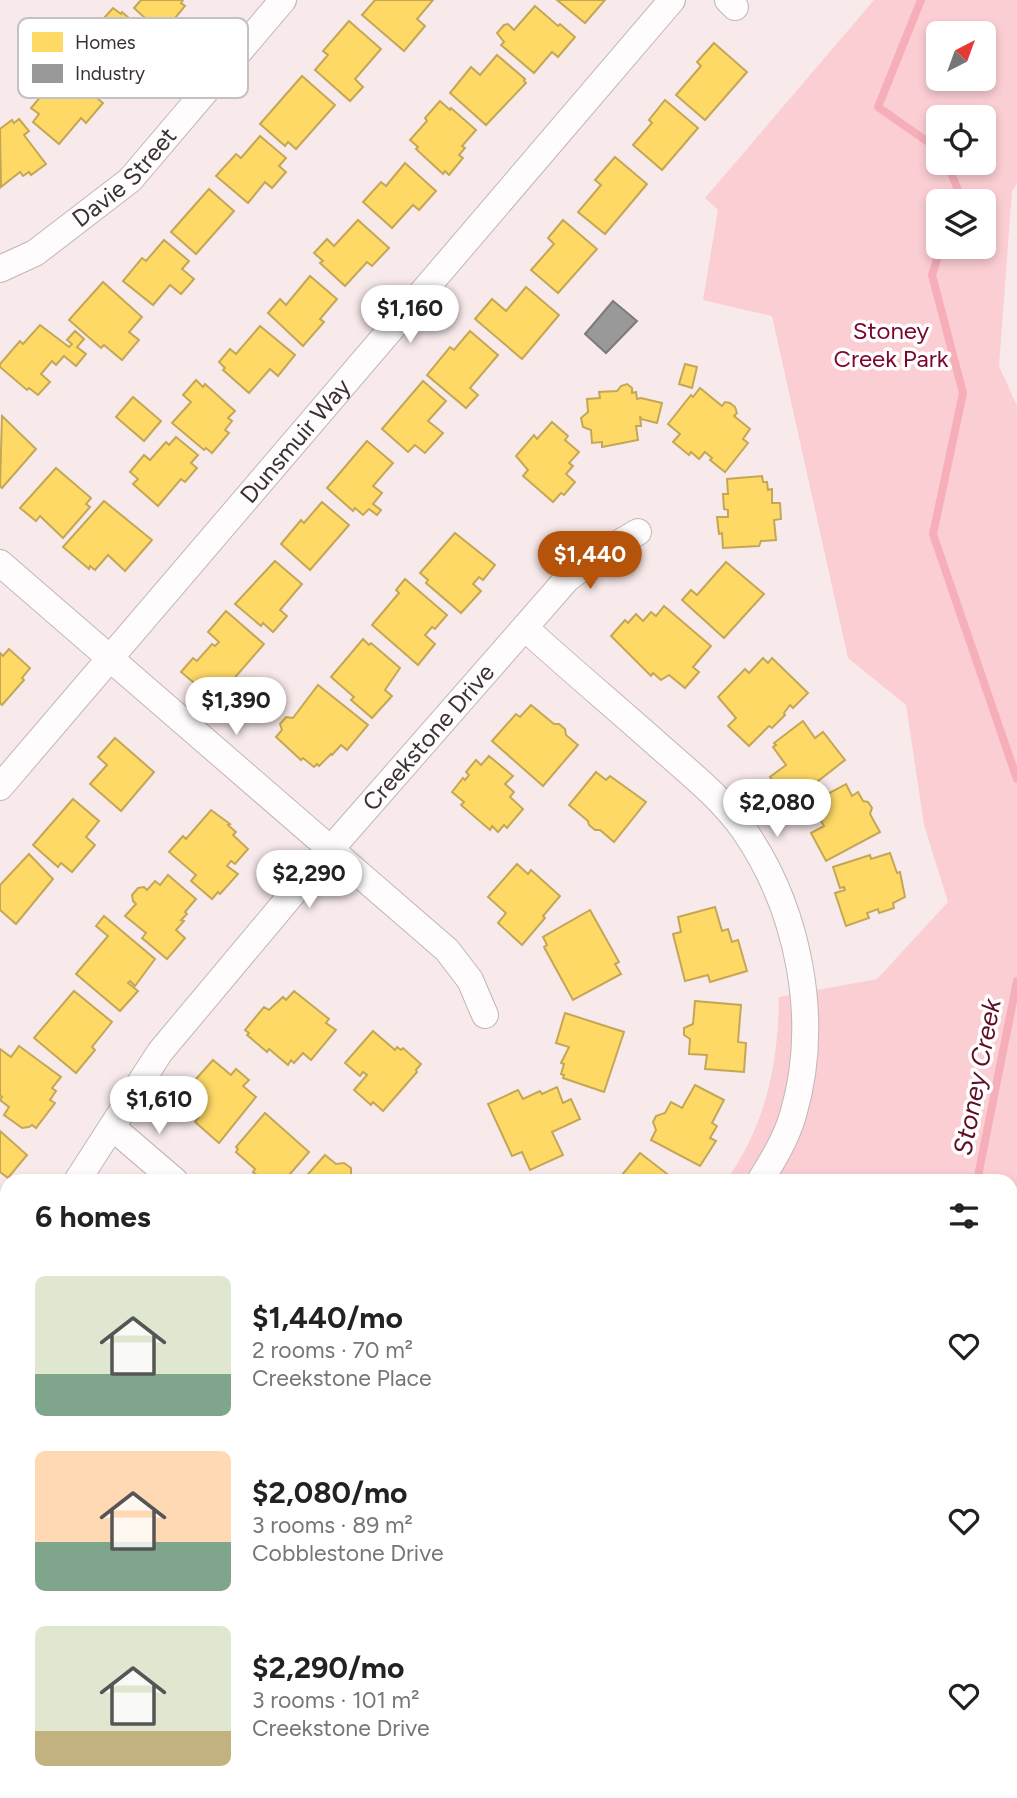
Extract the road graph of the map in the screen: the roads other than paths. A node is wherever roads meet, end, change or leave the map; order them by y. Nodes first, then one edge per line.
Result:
1 (283, 0) edge
2 (673, 0) edge
3 (248, 41) edge
4 (200, 98) edge
5 (0, 269) edge
6 (638, 532) dead end
7 (0, 563) edge
8 (524, 628) junction
9 (111, 659) junction
10 (0, 787) edge
11 (329, 850) junction
12 (485, 1015) dead end
13 (112, 1127) junction
14 (82, 1174) edge
15 (167, 1174) edge
16 (764, 1174) edge

1 - 3 street, Davie Street
2 - 9 street, Dunsmuir Way
4 - 5 street, Davie Street
6 - 8 street, Creekstone Drive
7 - 9 street
8 - 11 street, Creekstone Drive
8 - 16 street
9 - 10 street, Dunsmuir Way
9 - 11 street
11 - 12 street
11 - 13 street, Creekstone Drive
13 - 14 street, Creekstone Drive
13 - 15 street

